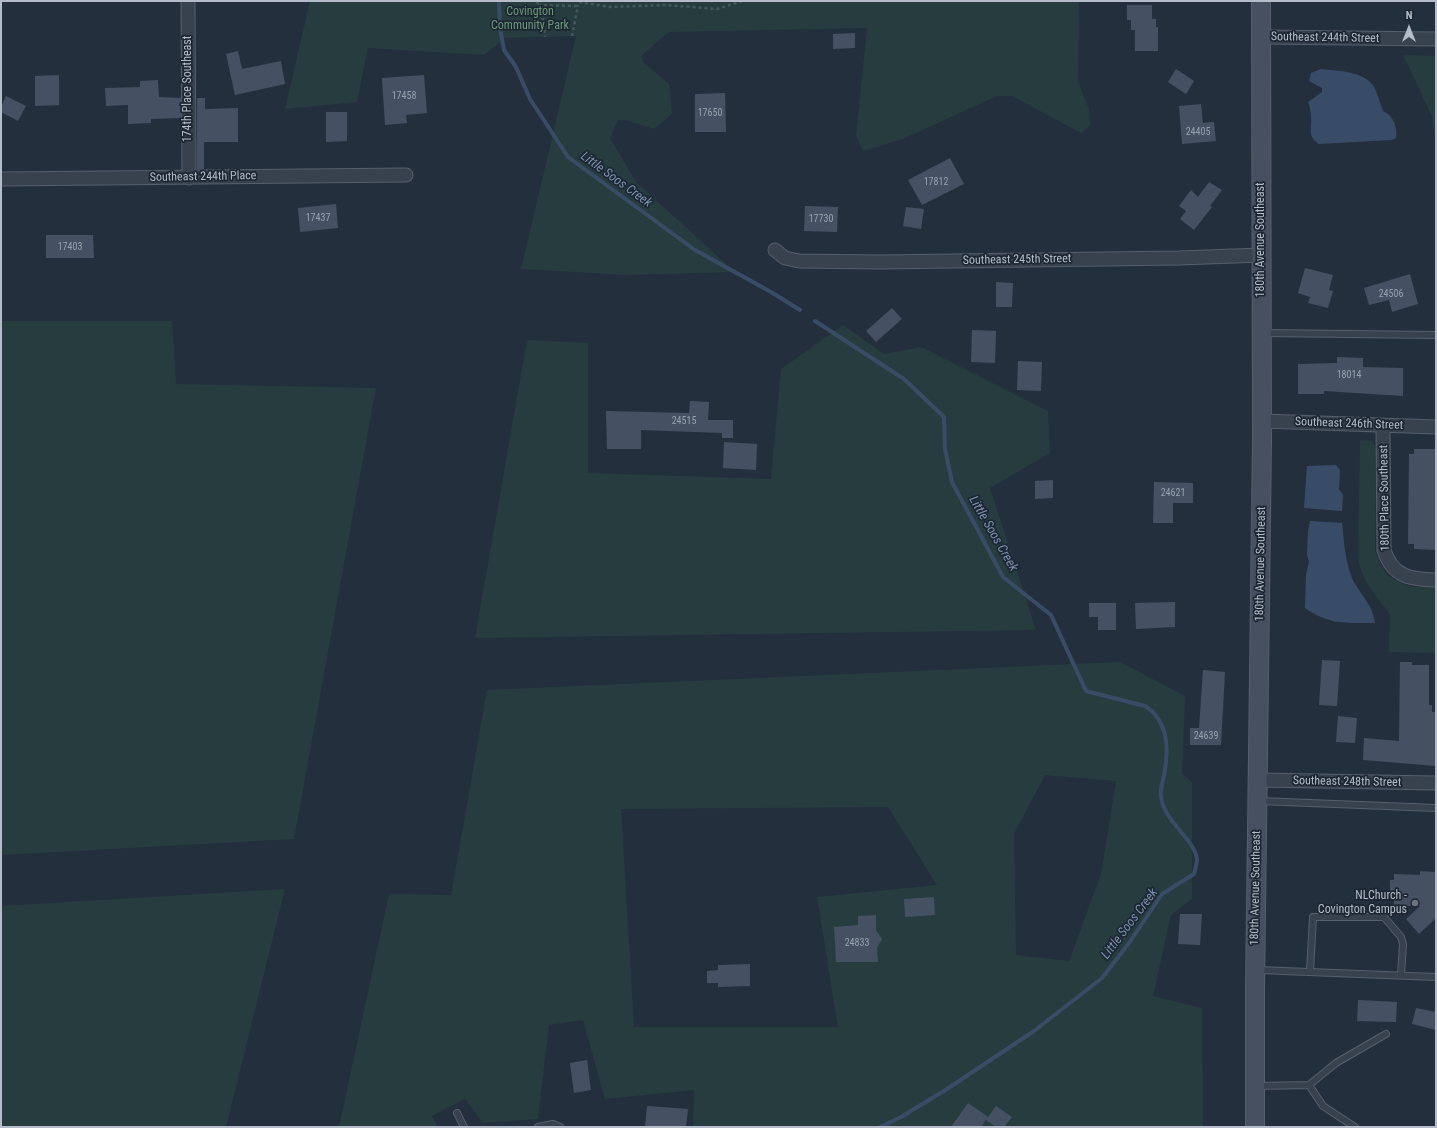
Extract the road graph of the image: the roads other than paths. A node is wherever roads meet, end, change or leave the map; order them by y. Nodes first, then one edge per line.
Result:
1 (188, 1) edge
2 (1261, 1) edge
3 (1261, 37) junction
4 (1436, 39) edge
5 (406, 175) dead end
6 (189, 178) junction
7 (1, 179) edge
8 (775, 250) dead end
9 (1262, 255) junction
10 (1261, 333) junction
11 (1436, 335) edge
12 (1262, 421) junction
13 (1383, 426) junction
14 (1436, 428) edge
15 (1436, 580) edge
16 (1258, 780) junction
17 (1436, 783) edge
18 (1257, 801) junction
19 (1436, 808) edge
20 (1255, 970) junction
21 (1310, 972) junction
22 (1401, 976) junction
23 (1436, 977) edge
24 (1386, 1034) dead end
25 (1309, 1085) junction
26 (1255, 1086) junction
27 (457, 1113) dead end
28 (464, 1127) edge
29 (538, 1127) edge
30 (560, 1127) edge
31 (1255, 1127) edge
32 (1355, 1127) edge

1 - 6 street, 174th Place Southeast
2 - 3 street, 180th Avenue Southeast
3 - 4 street, Southeast 244th Street
3 - 9 street, 180th Avenue Southeast
5 - 6 street, Southeast 244th Place
6 - 7 street, Southeast 244th Place
8 - 9 street, Southeast 245th Street
9 - 10 street, 180th Avenue Southeast
10 - 11 lane
10 - 12 street, 180th Avenue Southeast
12 - 13 street, Southeast 246th Street
12 - 16 street, 180th Avenue Southeast
13 - 14 street, Southeast 246th Street
13 - 15 street, 180th Place Southeast
16 - 17 street, Southeast 248th Street
16 - 18 street, 180th Avenue Southeast
18 - 19 lane
18 - 20 street, 180th Avenue Southeast
20 - 21 lane
20 - 26 street, 180th Avenue Southeast
21 - 22 lane
21 - 22 lane
22 - 23 lane
24 - 25 lane
25 - 26 lane
25 - 32 lane
26 - 31 street, 180th Avenue Southeast
27 - 28 lane
29 - 30 lane

